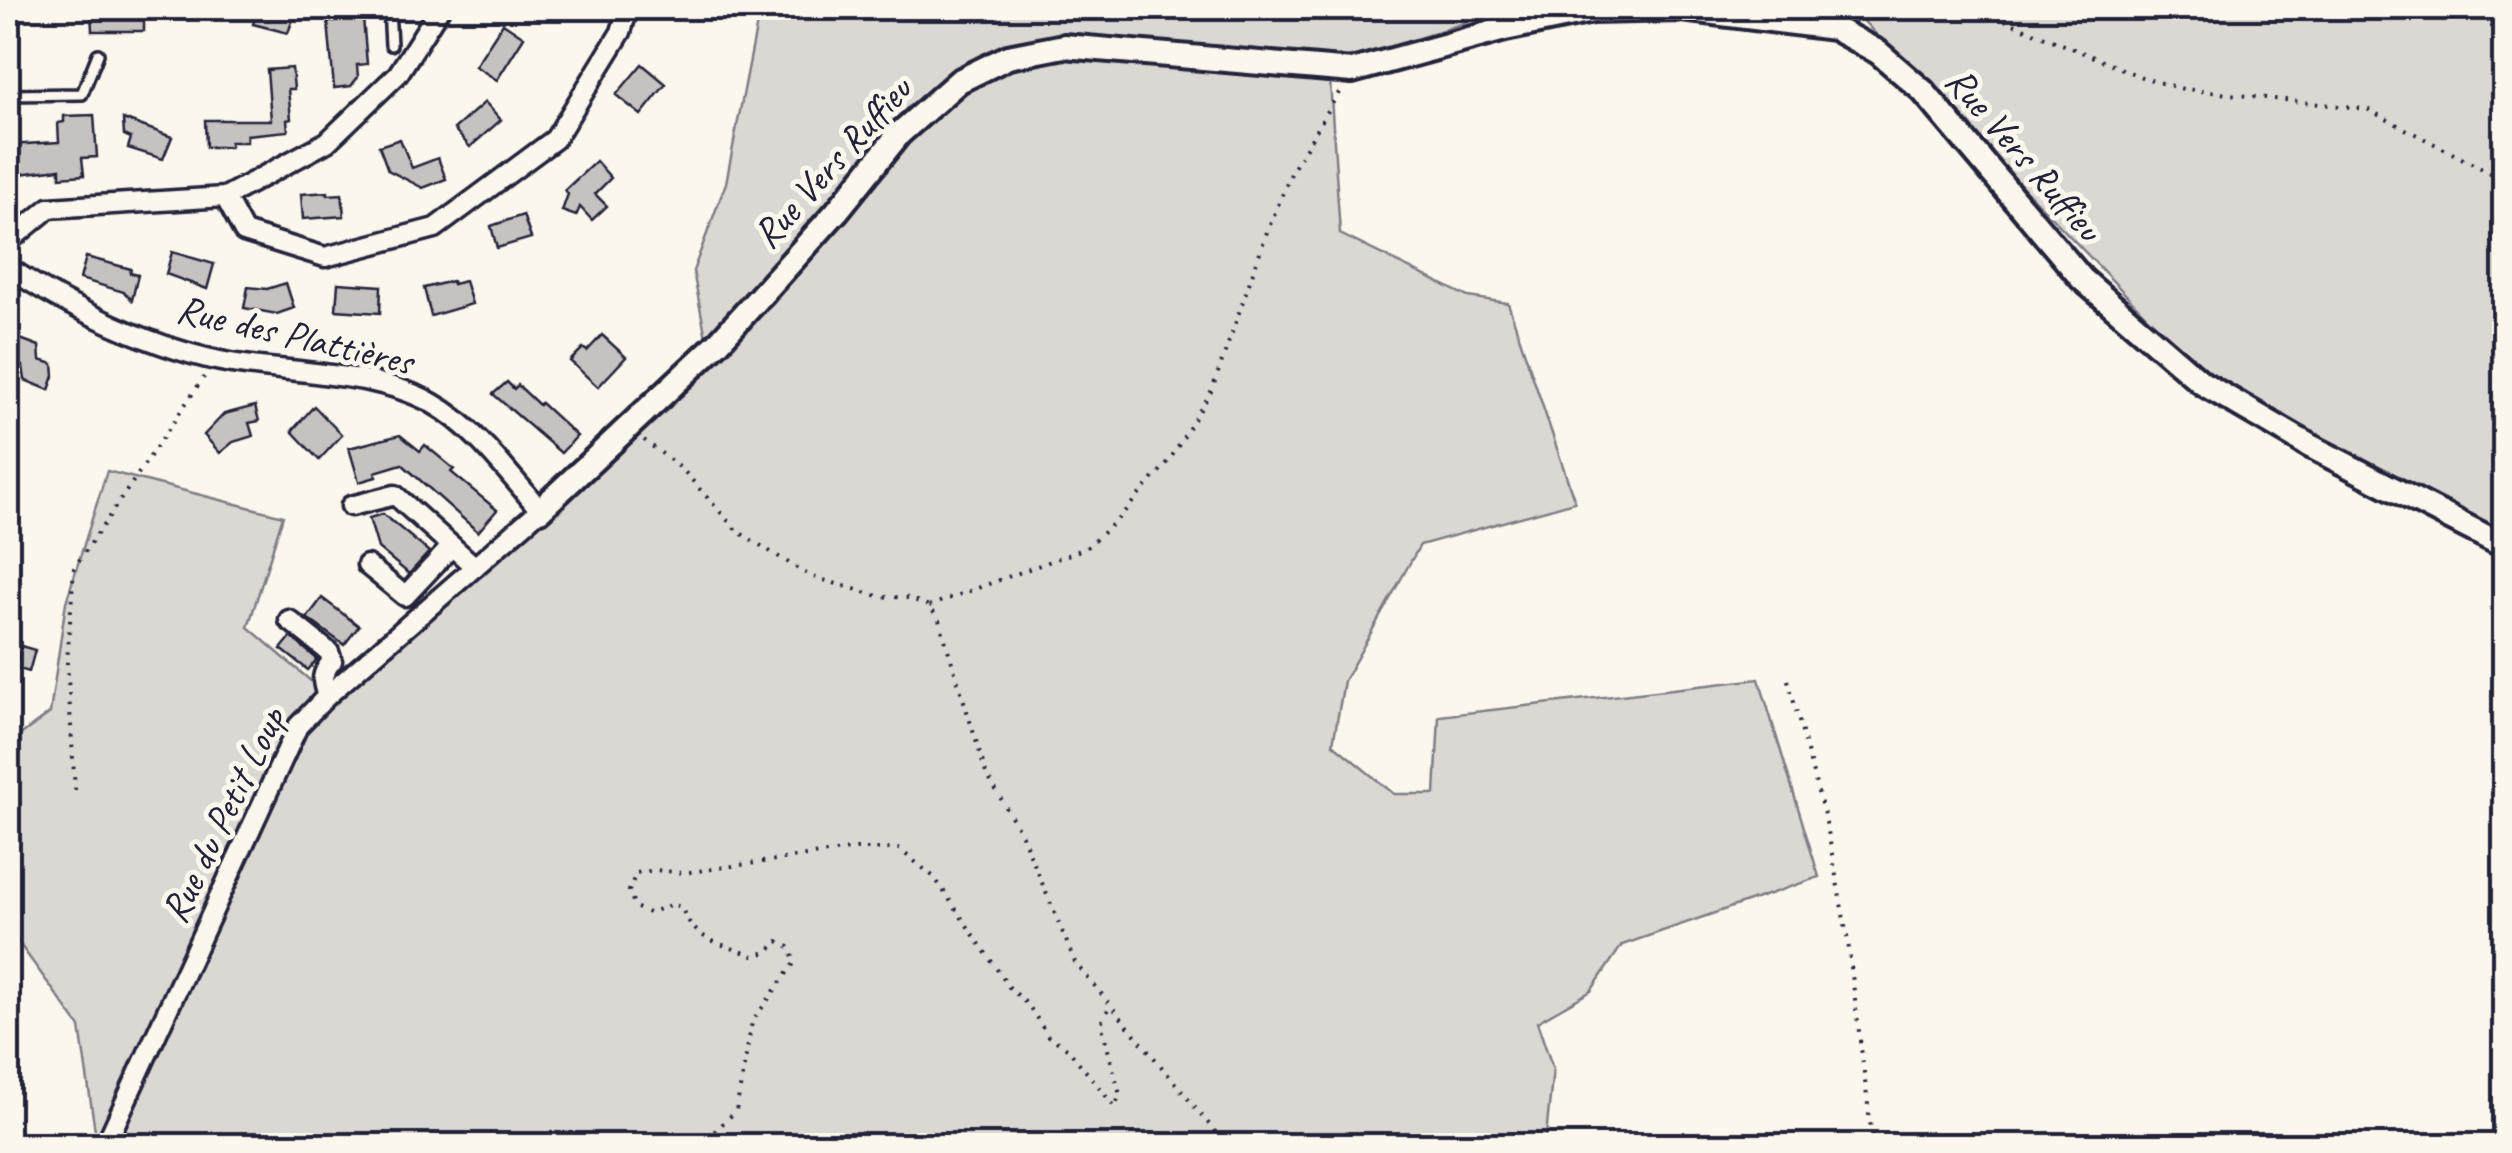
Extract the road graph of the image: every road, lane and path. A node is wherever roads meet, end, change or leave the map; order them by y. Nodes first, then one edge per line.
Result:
1 (388, 8) edge
2 (440, 8) edge
3 (628, 8) edge
4 (1975, 8) edge
5 (391, 46) dead end
6 (98, 54) dead end
7 (1352, 71) junction
8 (8, 95) edge
9 (2504, 180) edge
10 (225, 197) junction
11 (8, 242) edge
12 (8, 267) edge
13 (212, 359) junction
14 (624, 430) junction
15 (351, 506) dead end
16 (540, 510) junction
17 (452, 546) junction
18 (2504, 546) edge
19 (367, 565) dead end
20 (474, 567) junction
21 (928, 606) junction
22 (288, 620) dead end
23 (1788, 680) dead end
24 (327, 696) junction
25 (75, 790) dead end
26 (1111, 1004) junction
27 (104, 1146) edge
28 (699, 1146) edge
29 (1227, 1146) edge
30 (1873, 1146) edge

1 - 5 lane
2 - 10 street
3 - 10 street
4 - 9 path
6 - 8 lane
7 - 14 street, Rue Vers Ruffieu
7 - 18 street, Rue Vers Ruffieu
7 - 21 path
10 - 11 street
12 - 13 street, Rue des Plattières
13 - 16 street, Rue des Plattières
13 - 25 path
14 - 16 street, Rue Vers Ruffieu
14 - 21 path
15 - 17 street
16 - 20 street, Rue du Petit Loup
17 - 19 street
17 - 20 street
20 - 24 street, Rue du Petit Loup
21 - 26 path
22 - 24 street
23 - 30 path
24 - 27 street, Rue du Petit Loup
26 - 28 path
26 - 29 path

